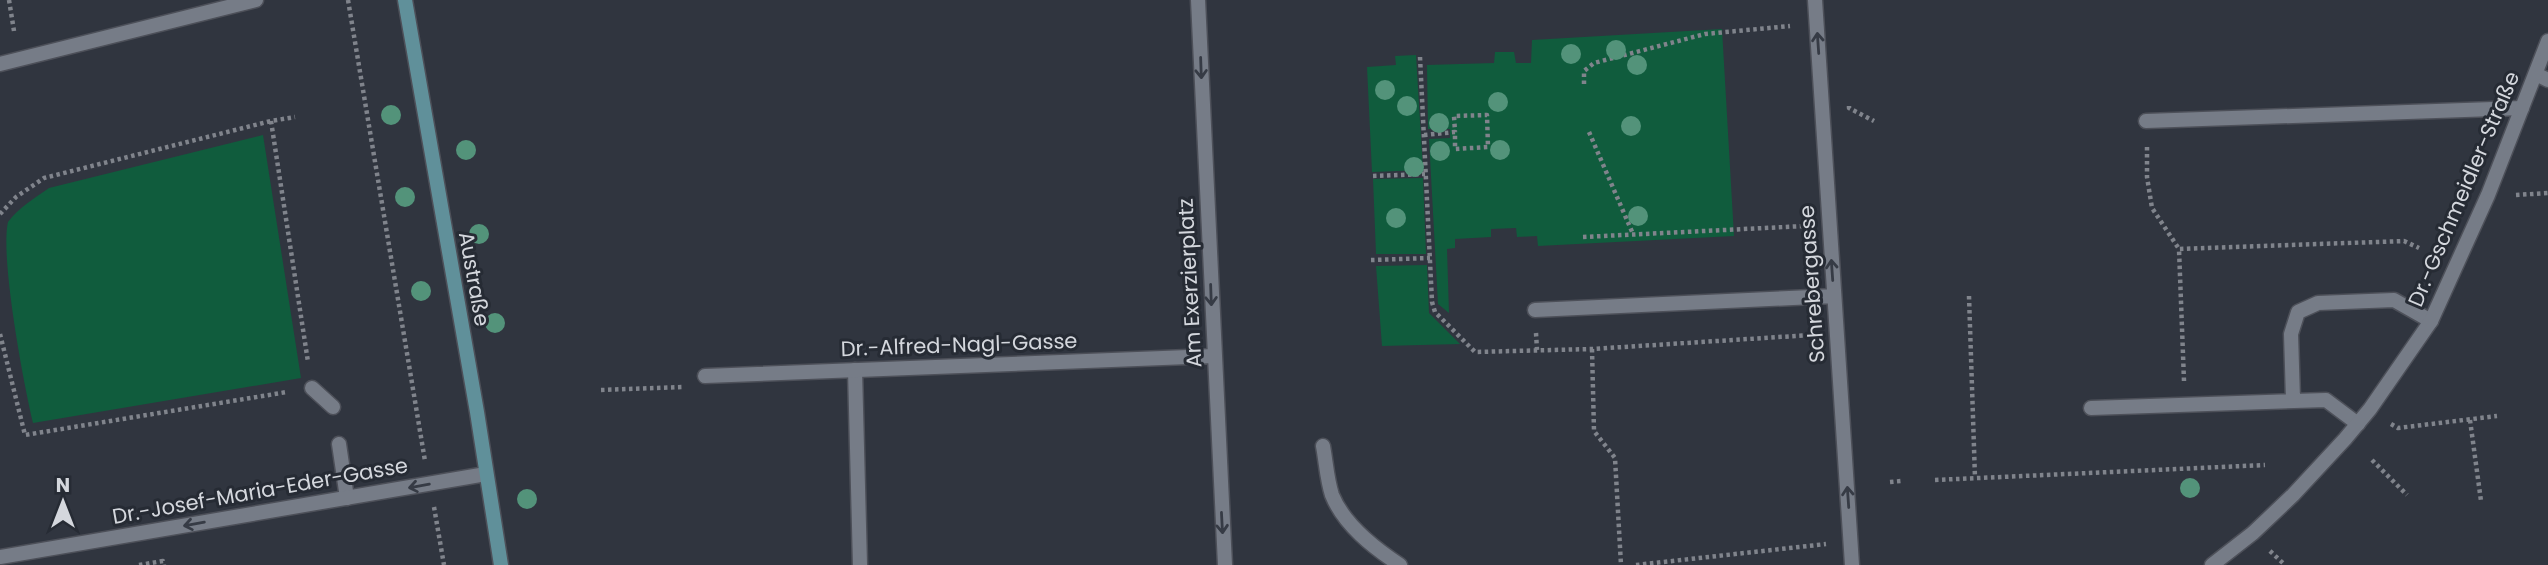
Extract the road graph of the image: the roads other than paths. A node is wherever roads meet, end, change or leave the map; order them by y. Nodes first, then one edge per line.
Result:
1 (256, 0) edge
2 (405, 0) edge
3 (1198, 0) edge
4 (1815, 0) edge
5 (2548, 40) edge
6 (0, 64) edge
7 (2542, 77) edge
8 (2522, 108) junction
9 (2146, 121) road end
10 (1834, 296) junction
11 (1535, 310) dead end
12 (2431, 321) junction
13 (1214, 356) junction
14 (855, 370) junction
15 (705, 376) road end
16 (312, 388) road end
17 (2293, 399) junction
18 (333, 407) dead end
19 (2091, 408) dead end
20 (2358, 424) junction
21 (339, 444) dead end
22 (1323, 446) dead end
23 (486, 474) junction
24 (347, 498) junction
25 (0, 557) edge
26 (501, 565) edge
27 (860, 565) edge
28 (1225, 565) edge
29 (1400, 565) edge
30 (1852, 565) edge
31 (2212, 565) edge

1 - 6 street
2 - 23 main road, Austraße
3 -> 13 street, Am Exerzierplatz
10 -> 4 street, Schrebergasse
5 - 7 street, Dr.-Gschmeidler-Straße
7 - 8 street, Dr.-Gschmeidler-Straße
8 - 9 street
8 - 12 street, Dr.-Gschmeidler-Straße
10 - 11 street
30 -> 10 street, Schrebergasse
12 - 17 street
12 - 20 street, Dr.-Gschmeidler-Straße
13 - 14 street, Dr.-Alfred-Nagl-Gasse
13 -> 28 street, Am Exerzierplatz
14 - 15 street, Dr.-Alfred-Nagl-Gasse
14 - 27 street
16 - 18 street
17 - 19 street
17 - 20 street
20 - 31 street, Dr.-Gschmeidler-Straße
21 - 24 street
22 - 29 street
23 -> 24 street, Dr.-Josef-Maria-Eder-Gasse
23 - 26 main road, Austraße
24 -> 25 street, Dr.-Josef-Maria-Eder-Gasse

